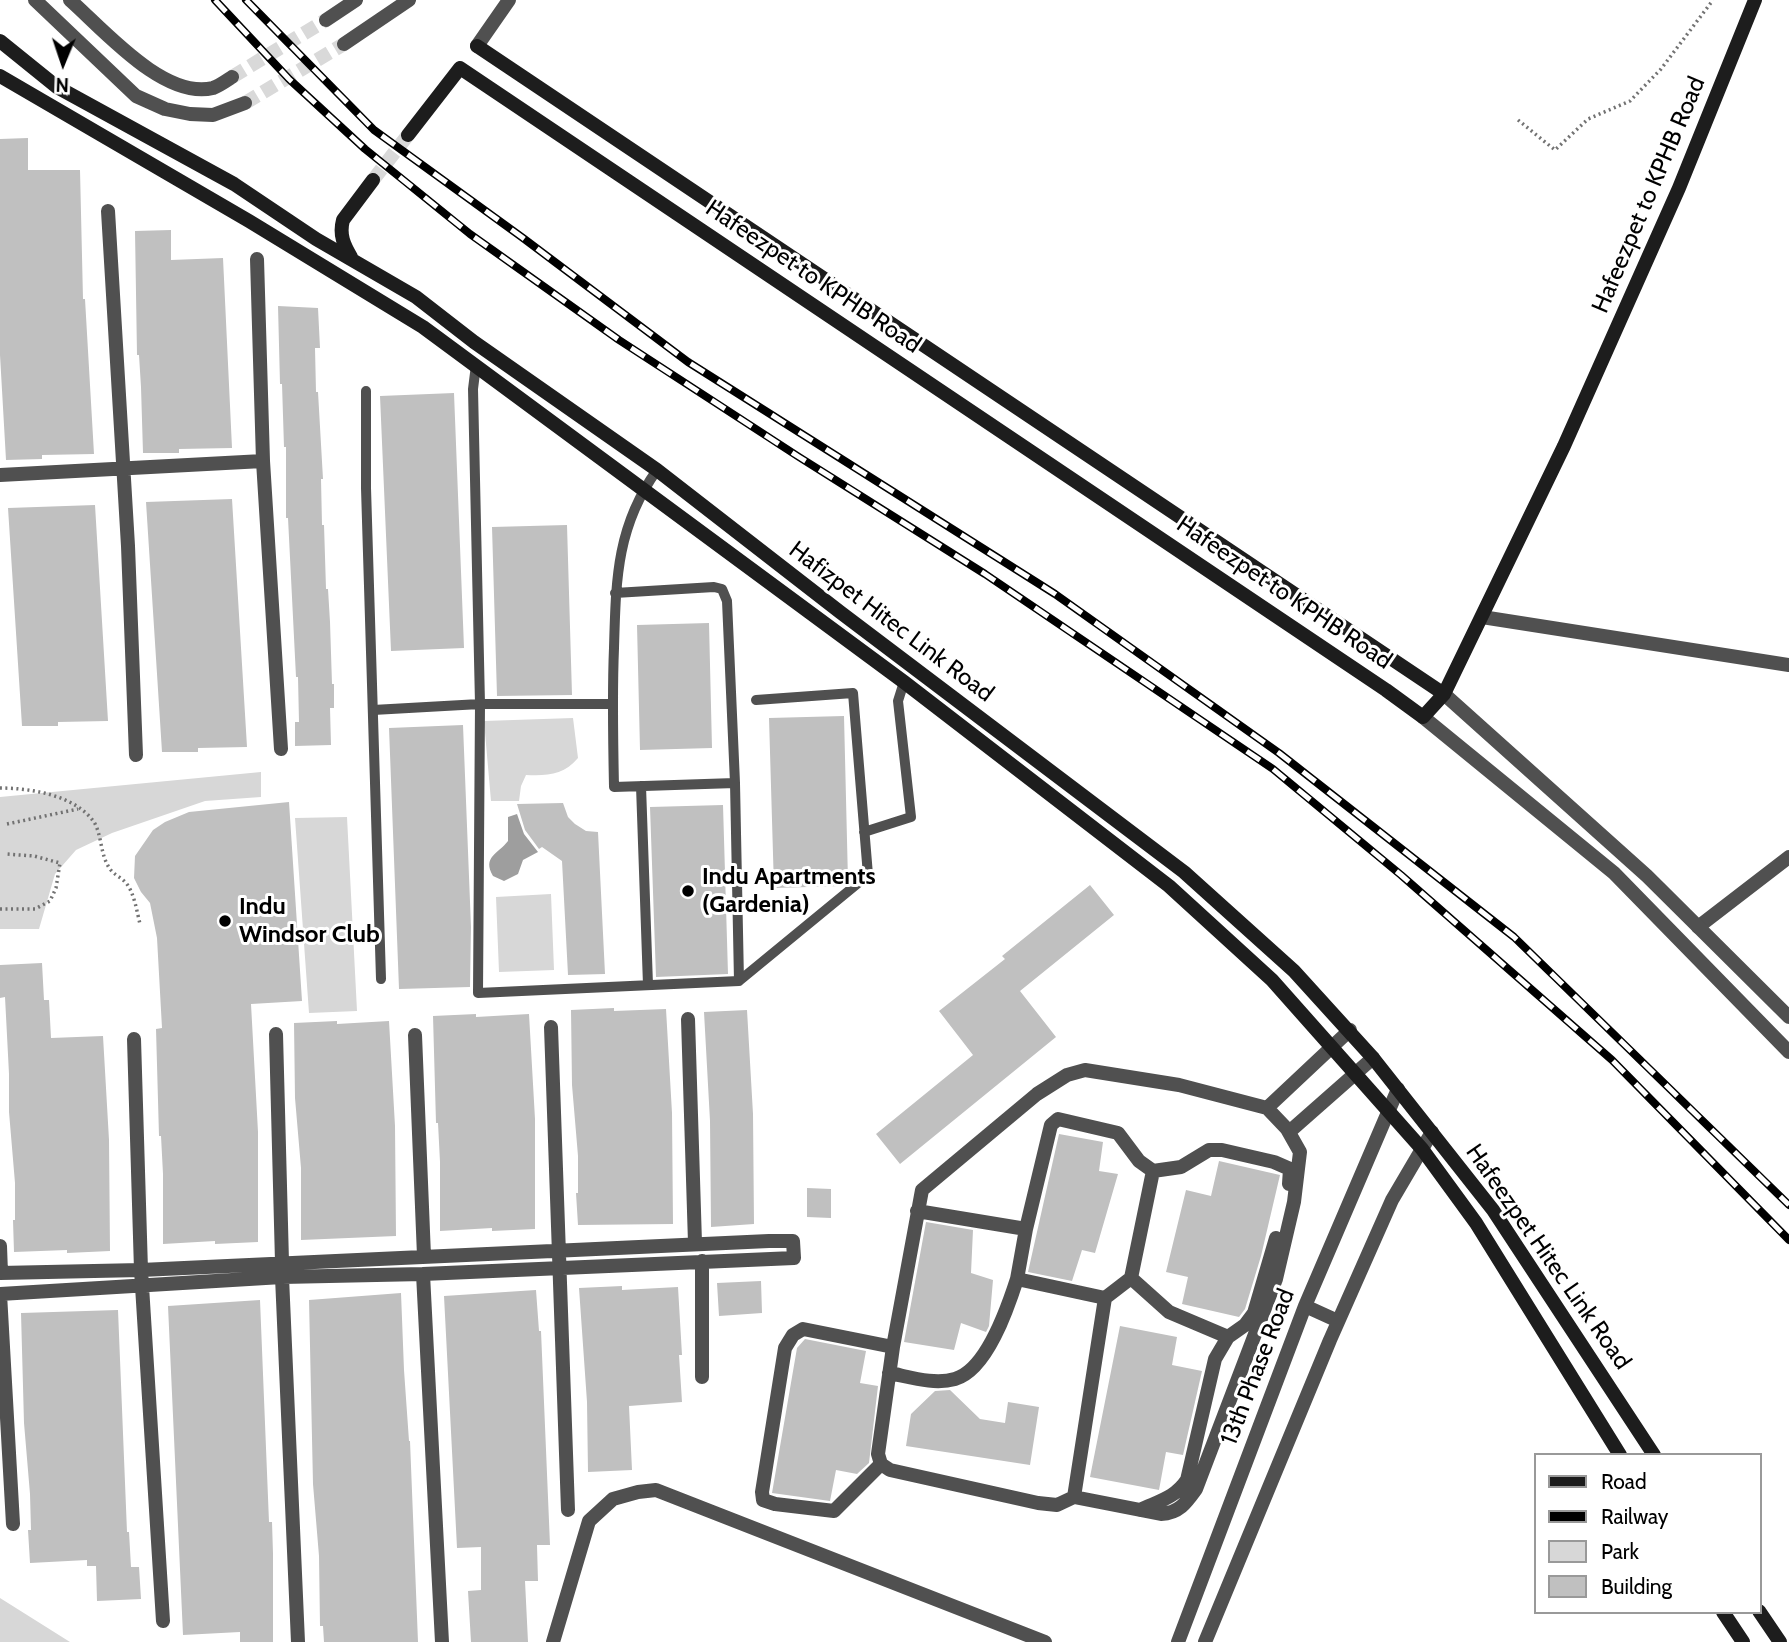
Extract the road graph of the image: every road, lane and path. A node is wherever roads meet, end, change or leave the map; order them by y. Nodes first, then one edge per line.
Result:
1 (35, 0) edge
2 (71, 0) edge
3 (356, 0) edge
4 (409, 0) edge
5 (509, 0) edge
6 (1713, 0) edge
7 (1755, 0) edge
8 (326, 20) tunnel mouth
9 (0, 41) edge
10 (344, 44) tunnel mouth
11 (477, 46) joint
12 (0, 76) edge
13 (232, 77) tunnel mouth
14 (245, 103) tunnel mouth
15 (1518, 120) dead end
16 (408, 135) tunnel mouth
17 (373, 180) tunnel mouth
18 (108, 211) dead end
19 (257, 259) dead end
20 (353, 260) junction
21 (476, 365) junction
22 (366, 391) dead end
23 (263, 461) junction
24 (122, 467) junction
25 (657, 470) junction
26 (0, 475) edge
27 (644, 489) junction
28 (615, 593) junction
29 (1482, 617) junction
30 (1789, 665) edge
31 (904, 682) junction
32 (1444, 694) junction
33 (756, 700) dead end
34 (480, 704) junction
35 (612, 704) junction
36 (373, 710) junction
37 (1423, 717) junction
38 (281, 749) dead end
39 (136, 755) dead end
40 (735, 783) junction
41 (641, 786) junction
42 (0, 788) edge
43 (80, 809) junction
44 (7, 824) dead end
45 (864, 832) junction
46 (6, 854) dead end
47 (1789, 857) edge
48 (0, 909) edge
49 (140, 924) dead end
50 (1698, 927) junction
51 (381, 979) dead end
52 (739, 981) junction
53 (648, 985) junction
54 (1789, 1017) edge
55 (688, 1018) dead end
56 (551, 1027) dead end
57 (1350, 1030) junction
58 (276, 1034) dead end
59 (415, 1035) dead end
60 (134, 1039) dead end
61 (1332, 1048) junction
62 (1789, 1052) edge
63 (1373, 1058) junction
64 (1355, 1074) junction
65 (1398, 1089) junction
66 (1267, 1108) junction
67 (1388, 1111) junction
68 (1289, 1132) junction
69 (1433, 1132) junction
70 (1422, 1149) junction
71 (1153, 1171) junction
72 (1493, 1210) junction
73 (917, 1211) junction
74 (1476, 1223) junction
75 (1027, 1229) junction
76 (695, 1243) junction
77 (0, 1246) edge
78 (559, 1249) junction
79 (424, 1256) junction
80 (702, 1261) junction
81 (561, 1268) junction
82 (282, 1270) junction
83 (1, 1273) edge
84 (423, 1274) junction
85 (142, 1277) junction
86 (1131, 1278) junction
87 (1017, 1279) junction
88 (0, 1294) edge
89 (1105, 1298) junction
90 (1305, 1306) junction
91 (1338, 1321) junction
92 (1228, 1337) junction
93 (892, 1347) junction
94 (889, 1373) junction
95 (702, 1377) dead end
96 (1618, 1453) edge
97 (1653, 1453) edge
98 (881, 1464) junction
99 (1073, 1497) junction
100 (568, 1510) dead end
101 (1140, 1510) junction
102 (13, 1524) dead end
103 (1724, 1614) edge
104 (1761, 1614) edge
105 (163, 1621) dead end
106 (298, 1642) edge
107 (442, 1642) edge
108 (553, 1642) edge
109 (1045, 1642) edge
110 (1178, 1642) edge
111 (1205, 1642) edge
112 (1743, 1642) edge
113 (1780, 1642) edge

1 - 14 street
2 - 13 street
3 - 8 street
4 - 10 street
5 - 11 street
6 - 15 path
7 - 29 main road, Hafeezpet to KPHB Road
9 - 20 main road, Hafizpet Hitec Link Road
11 - 32 main road
12 - 21 main road, Hafeezpet Hitec Link Road
16 - 37 main road, Hafeezpet to KPHB Road
17 - 20 main road
18 - 24 street
19 - 23 street
20 - 25 main road, Hafizpet Hitec Link Road
21 - 27 main road, Hafeezpet Hitec Link Road
21 - 34 lane
22 - 36 lane
23 - 24 street
23 - 38 street
24 - 26 street
24 - 39 street
25 - 27 lane
25 - 57 main road, Hafizpet Hitec Link Road
27 - 28 lane
27 - 31 main road, Hafeezpet Hitec Link Road
28 - 35 lane
28 - 40 lane
29 - 30 street
29 - 32 main road, Hafeezpet to KPHB Road
31 - 45 lane
31 - 61 main road, Hafeezpet Hitec Link Road
32 - 37 main road, Hafeezpet to KPHB Road
32 - 50 street
33 - 45 lane
34 - 35 lane
34 - 36 lane
34 - 53 lane
35 - 41 lane
36 - 51 lane
37 - 62 street
40 - 41 lane
40 - 52 lane
41 - 53 lane
42 - 43 path
43 - 44 path
43 - 49 path
45 - 52 lane
46 - 48 path
47 - 50 street
50 - 54 street
52 - 53 lane
55 - 76 street
56 - 78 street
57 - 61 street
57 - 63 main road, Hafizpet Hitec Link Road
58 - 82 street
59 - 79 street
60 - 85 street
61 - 64 main road, Hafeezpet Hitec Link Road
61 - 66 street
63 - 64 street
63 - 65 main road, Hafizpet Hitec Link Road
64 - 67 main road, Hafeezpet Hitec Link Road
64 - 68 street
65 - 67 street, 13th Phase Road
65 - 69 main road, Hafeezpet Hitec Link Road
66 - 68 street
66 - 73 street
67 - 70 main road, Hafeezpet Hitec Link Road
67 - 90 street, 13th Phase Road
68 - 101 street
69 - 70 street
69 - 72 main road, Hafeezpet Hitec Link Road
70 - 74 main road, Hafeezpet Hitec Link Road
70 - 91 street
71 - 75 street
71 - 86 street
71 - 92 street
72 - 74 main road
72 - 97 main road, Hafeezpet Hitec Link Road
73 - 75 street
73 - 93 street
74 - 96 main road, Hafeezpet Hitec Link Road
75 - 87 street
76 - 78 street
76 - 80 street
77 - 83 street
78 - 79 street
78 - 81 street
79 - 82 street
80 - 81 street
80 - 95 street
81 - 84 street
81 - 100 street
82 - 84 street
82 - 85 street
82 - 106 street
83 - 85 street
84 - 107 street
85 - 88 street
85 - 105 street
86 - 89 street
86 - 92 street
87 - 89 street
87 - 94 street
88 - 102 street
89 - 99 street
90 - 91 street
90 - 110 street, 13th Phase Road
91 - 111 street
92 - 101 street
93 - 94 street
93 - 98 street
94 - 98 street
98 - 99 street
99 - 101 street
103 - 112 main road
104 - 113 main road
108 - 109 street

